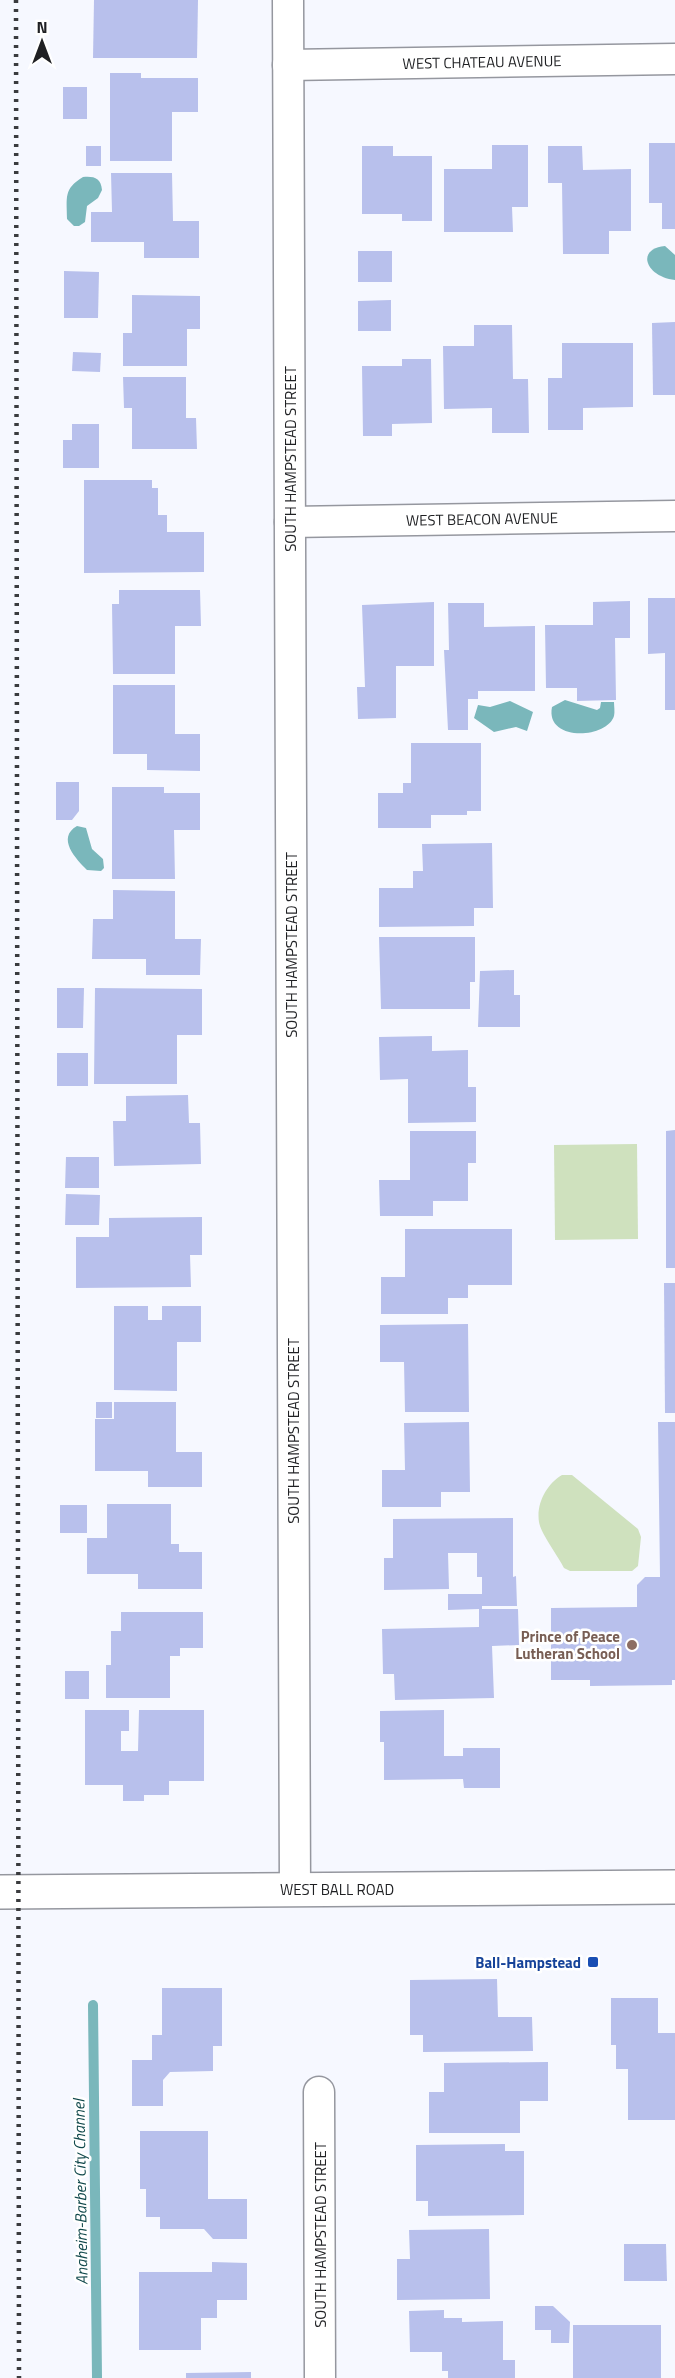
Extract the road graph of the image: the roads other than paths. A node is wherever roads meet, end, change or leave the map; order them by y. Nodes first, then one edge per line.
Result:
1 (288, 0) edge
2 (675, 59) edge
3 (288, 65) junction
4 (675, 516) edge
5 (290, 522) junction
6 (675, 1887) edge
7 (295, 1890) junction
8 (0, 1892) edge
9 (319, 2092) dead end
10 (320, 2378) edge

1 - 3 street, SOUTH HAMPSTEAD STREET
2 - 3 street, WEST CHATEAU AVENUE
3 - 5 street, SOUTH HAMPSTEAD STREET
4 - 5 street, WEST BEACON AVENUE
5 - 7 street, SOUTH HAMPSTEAD STREET
6 - 7 main road, WEST BALL ROAD
7 - 8 main road, WEST BALL ROAD
9 - 10 street, SOUTH HAMPSTEAD STREET

